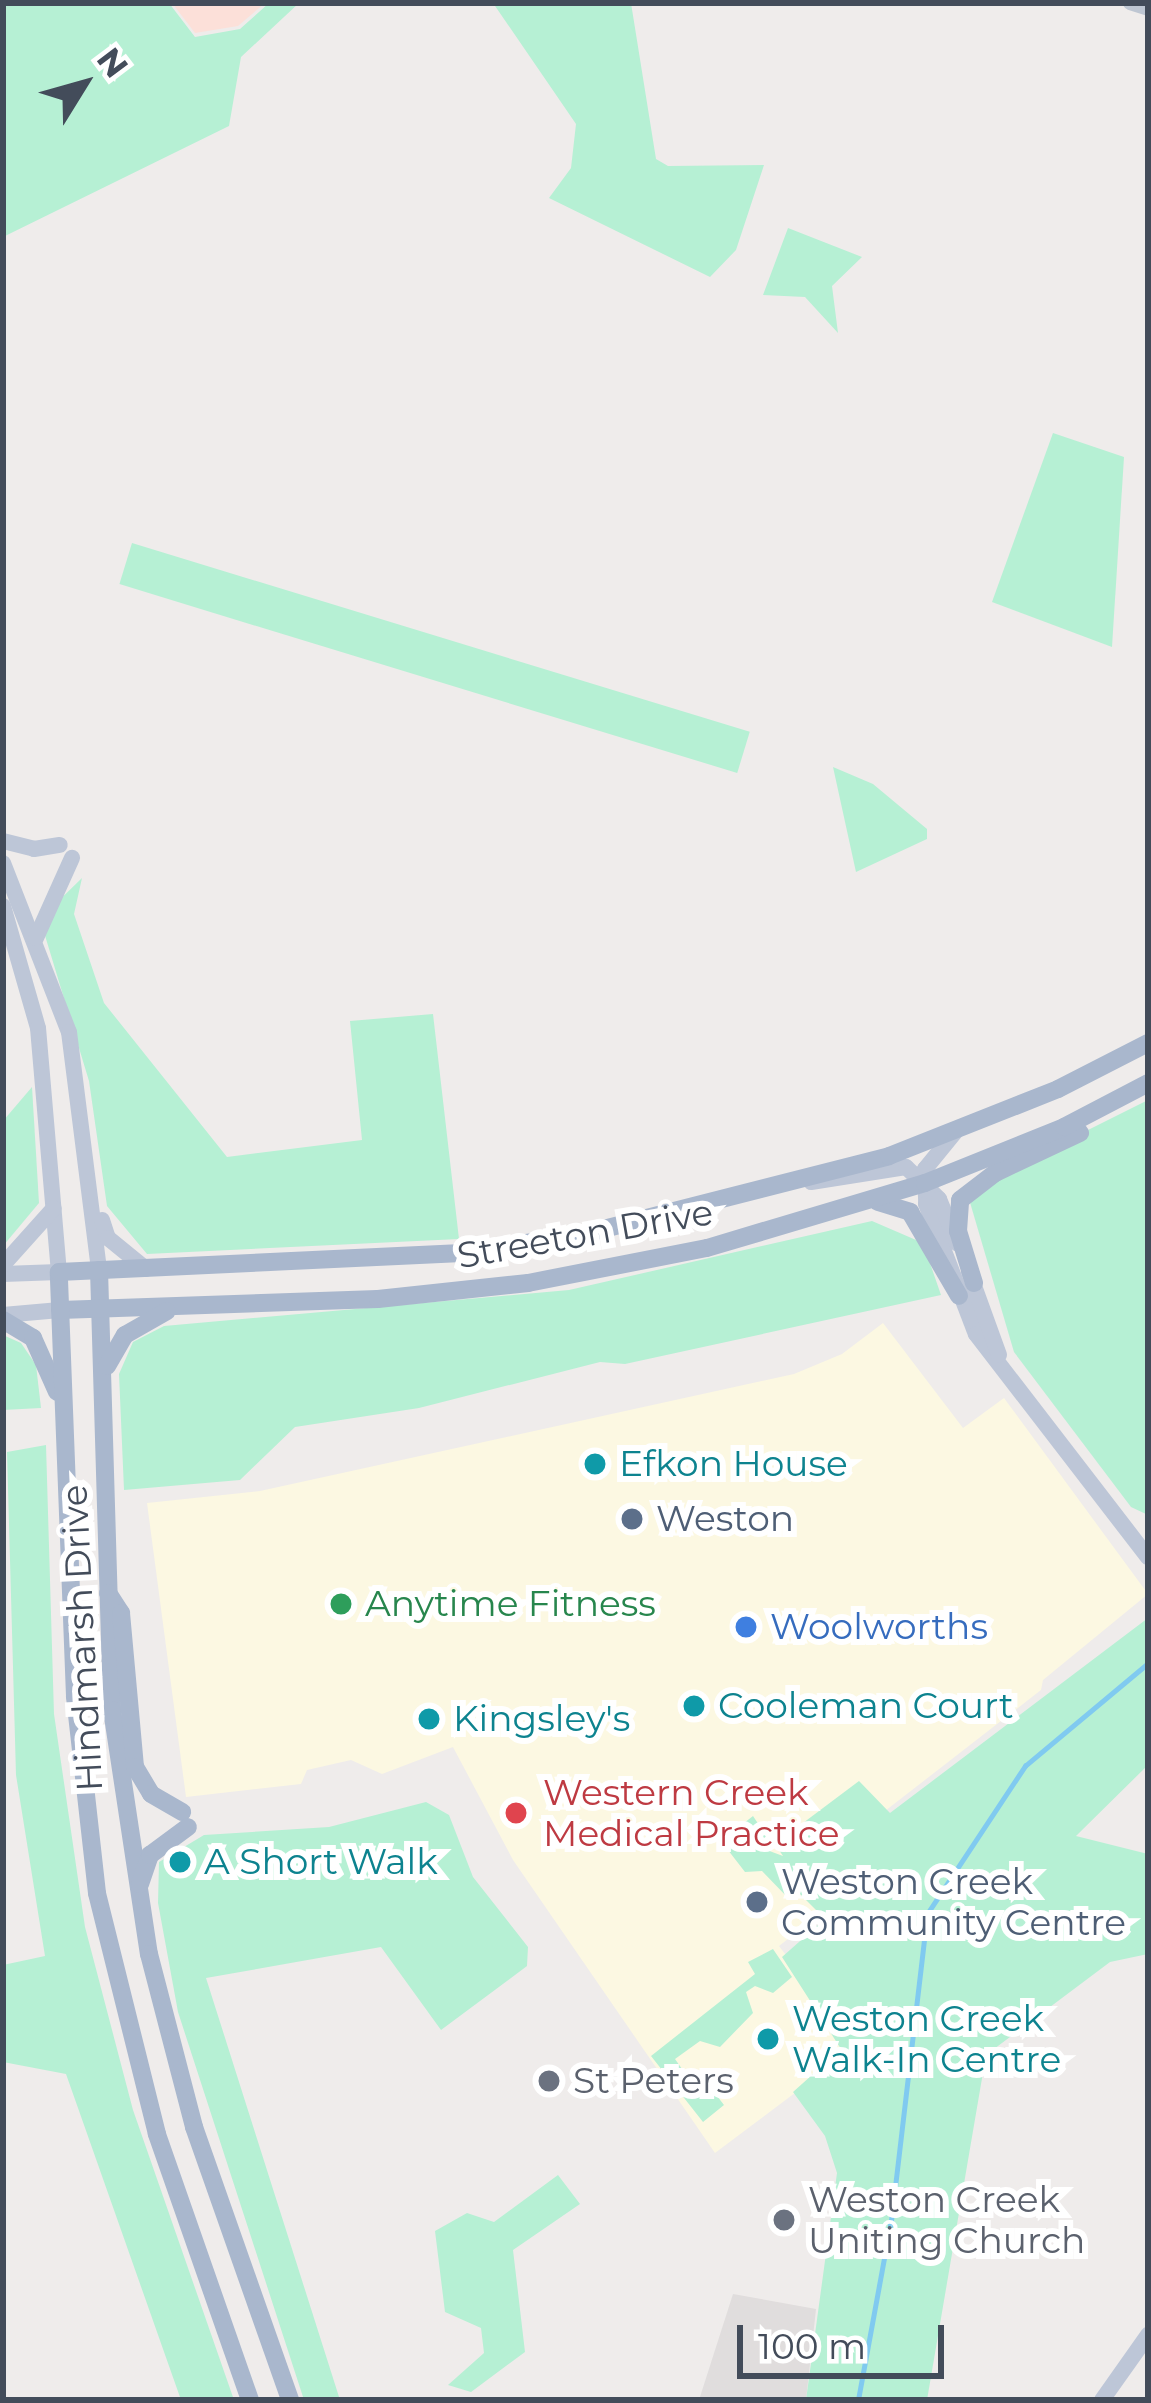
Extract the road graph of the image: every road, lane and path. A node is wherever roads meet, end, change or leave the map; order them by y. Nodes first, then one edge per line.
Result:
1 (1130, 3) edge
2 (1148, 9) edge
3 (3, 841) edge
4 (3, 863) edge
5 (3, 906) edge
6 (36, 938) junction
7 (1148, 1043) edge
8 (1148, 1083) edge
9 (1110, 1105) junction
10 (956, 1131) junction
11 (811, 1182) junction
12 (925, 1183) junction
13 (95, 1202) junction
14 (870, 1202) junction
15 (56, 1204) junction
16 (3, 1265) edge
17 (146, 1269) junction
18 (99, 1270) junction
19 (58, 1272) junction
20 (3, 1274) edge
21 (966, 1289) junction
22 (177, 1306) junction
23 (101, 1309) junction
24 (60, 1310) junction
25 (3, 1317) edge
26 (103, 1379) junction
27 (64, 1414) junction
28 (1148, 1557) edge
29 (106, 1589) junction
30 (139, 1894) junction
31 (1146, 2340) edge
32 (250, 2400) edge
33 (290, 2400) edge
34 (1102, 2400) edge

1 - 2 street
3 - 6 main road
4 - 6 main road, Hindmarsh Drive
5 - 15 main road, Hindmarsh Drive
6 - 13 main road, Hindmarsh Drive
7 - 10 main road, Streeton Drive
8 - 9 main road, Streeton Drive
9 - 12 main road, Streeton Drive
9 - 21 main road
10 - 11 main road, Streeton Drive
10 - 12 main road
11 - 12 main road
11 - 17 main road, Streeton Drive
12 - 14 main road, Streeton Drive
12 - 21 main road
13 - 17 main road
13 - 18 main road, Hindmarsh Drive
14 - 21 main road
14 - 22 main road, Streeton Drive
15 - 16 main road
15 - 19 main road, Hindmarsh Drive
17 - 18 main road, Streeton Drive
18 - 19 main road, Streeton Drive
18 - 23 main road, Hindmarsh Drive
19 - 20 main road, Streeton Drive
19 - 24 main road, Hindmarsh Drive
21 - 28 main road
22 - 23 main road, Streeton Drive
22 - 26 main road
23 - 24 main road, Streeton Drive
23 - 26 main road, Hindmarsh Drive
24 - 25 main road, Streeton Drive
24 - 27 main road, Hindmarsh Drive
25 - 27 main road
26 - 29 main road, Hindmarsh Drive
27 - 32 main road, Hindmarsh Drive
29 - 30 main road, Hindmarsh Drive
29 - 30 main road
30 - 33 main road, Hindmarsh Drive
31 - 34 main road

